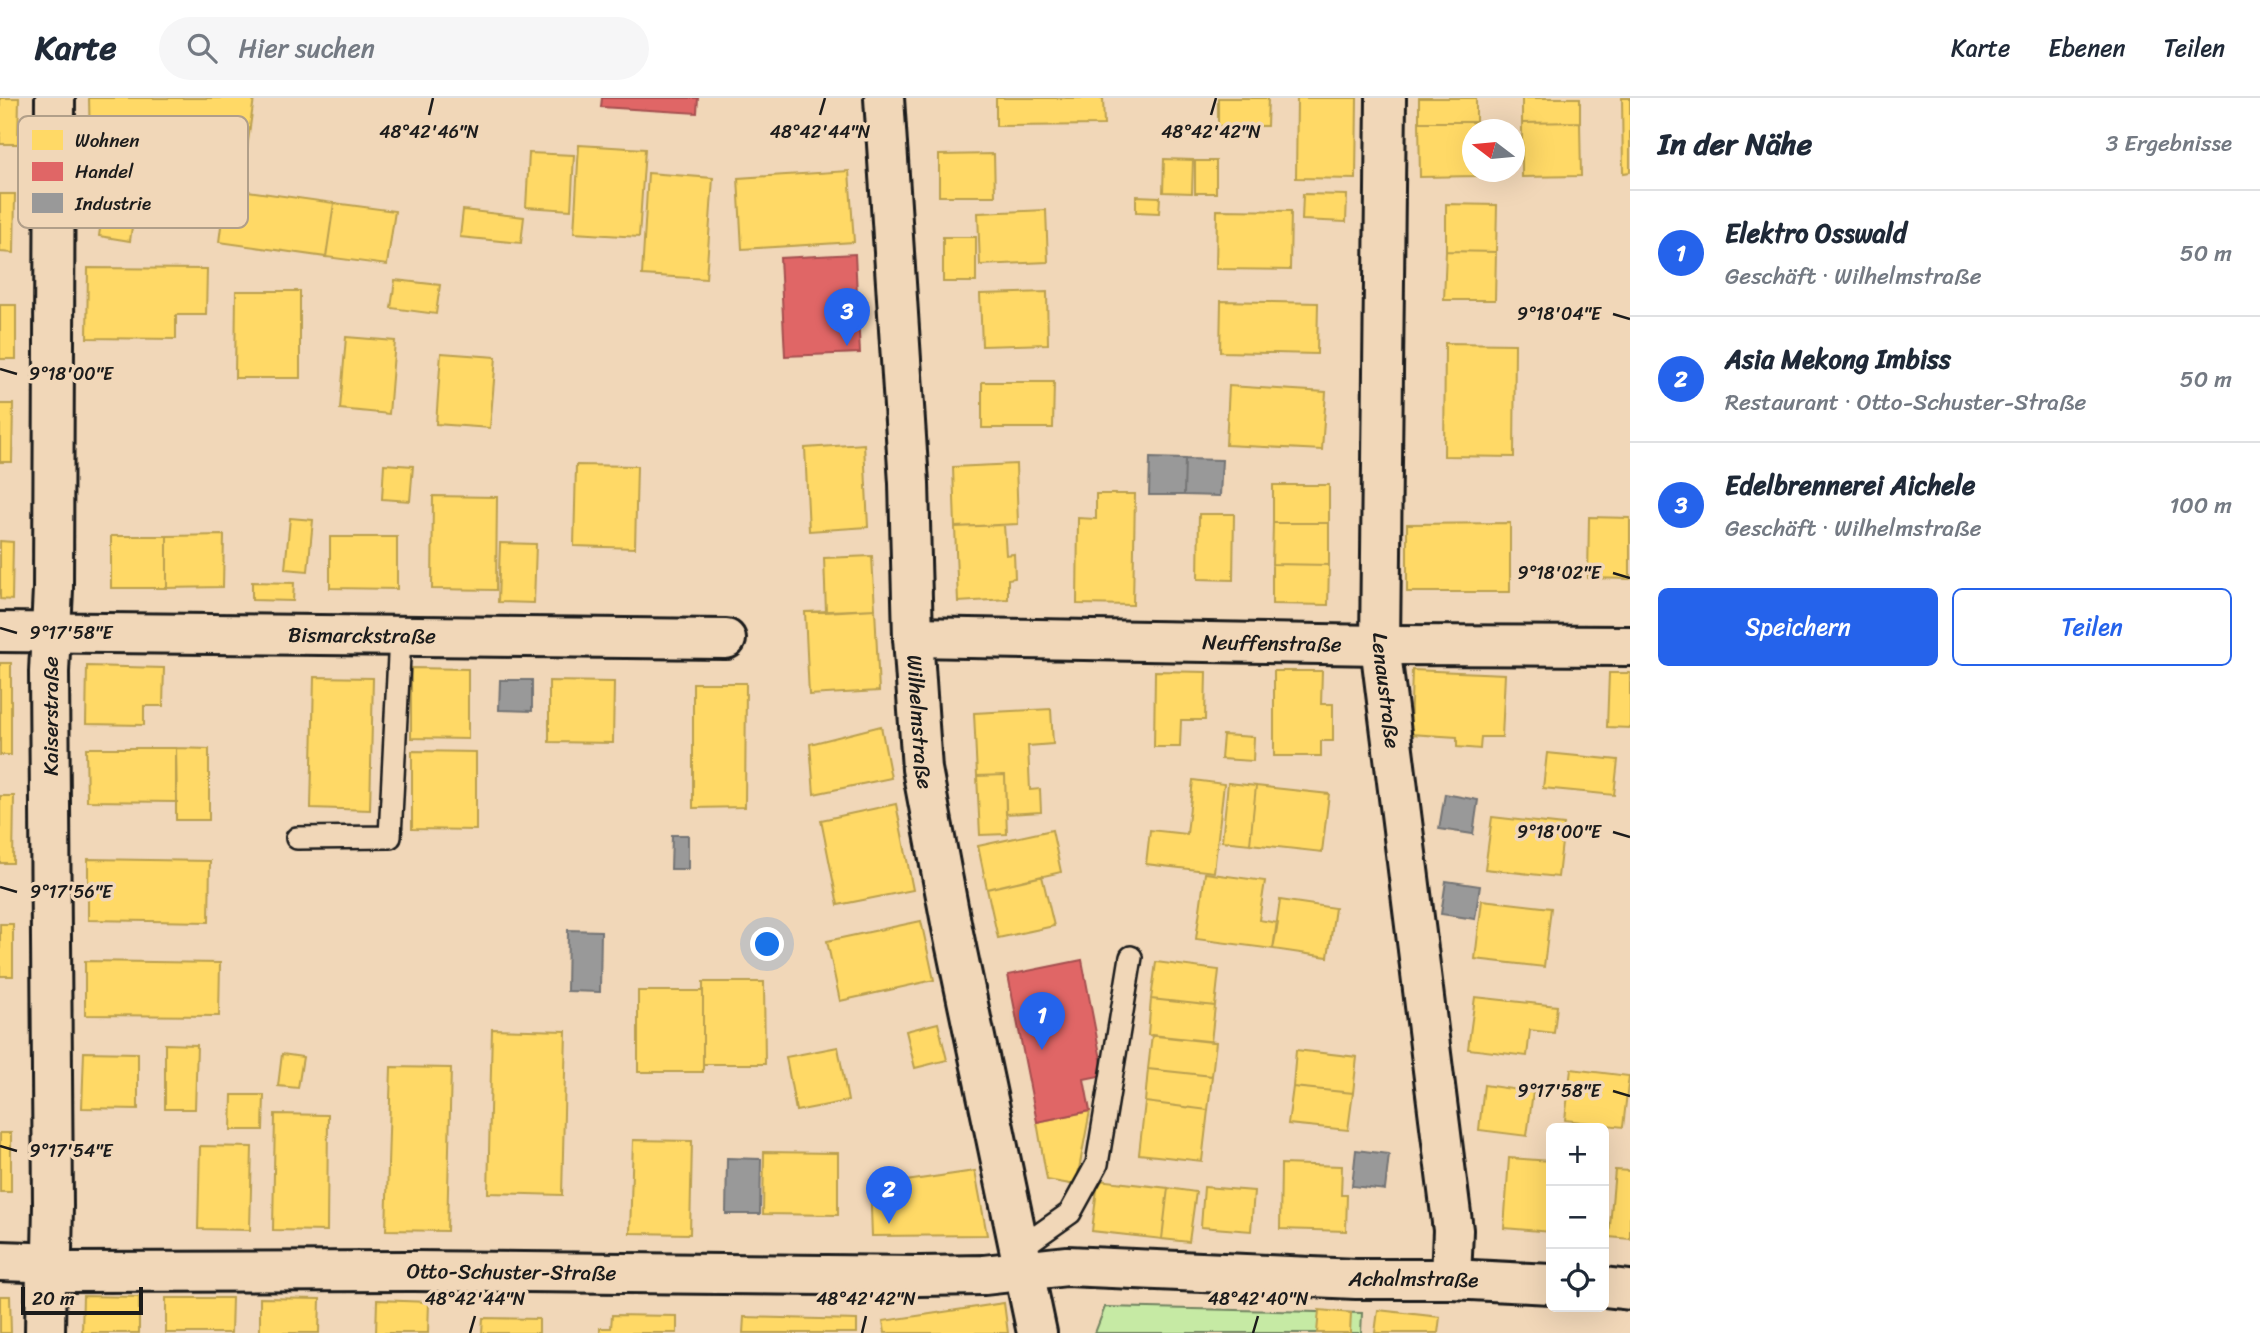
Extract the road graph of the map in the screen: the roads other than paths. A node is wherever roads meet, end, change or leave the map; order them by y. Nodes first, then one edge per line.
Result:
1 (55, 98) edge
2 (884, 98) edge
3 (1387, 98) edge
4 (55, 116) edge
5 (54, 228) edge
6 (52, 631) junction
7 (0, 632) edge
8 (400, 636) junction
9 (913, 637) junction
10 (726, 639) dead end
11 (1380, 645) junction
12 (1630, 646) edge
13 (297, 838) dead end
14 (1130, 957) dead end
15 (1022, 1259) junction
16 (0, 1261) edge
17 (46, 1267) junction
18 (1451, 1279) junction
19 (1546, 1284) edge
20 (1609, 1288) edge
21 (1630, 1290) edge
22 (45, 1333) edge
23 (1037, 1333) edge

1 - 4 street, Kaiserstraße
2 - 9 street, Wilhelmstraße
3 - 11 street, Lenaustraße
5 - 6 street, Kaiserstraße
6 - 7 street, Bismarckstraße
6 - 8 street, Bismarckstraße
6 - 17 street, Kaiserstraße
8 - 10 street, Bismarckstraße
8 - 13 lane
9 - 11 street, Neuffenstraße
9 - 15 street, Wilhelmstraße
11 - 12 street, Neuffenstraße
11 - 18 street, Lenaustraße
14 - 15 lane
15 - 17 street, Otto-Schuster-Straße
15 - 18 street, Achalmstraße
15 - 23 street, Wilhelmstraße
16 - 17 street, Otto-Schuster-Straße
17 - 22 street, Kaiserstraße
18 - 19 street, Achalmstraße
20 - 21 street

